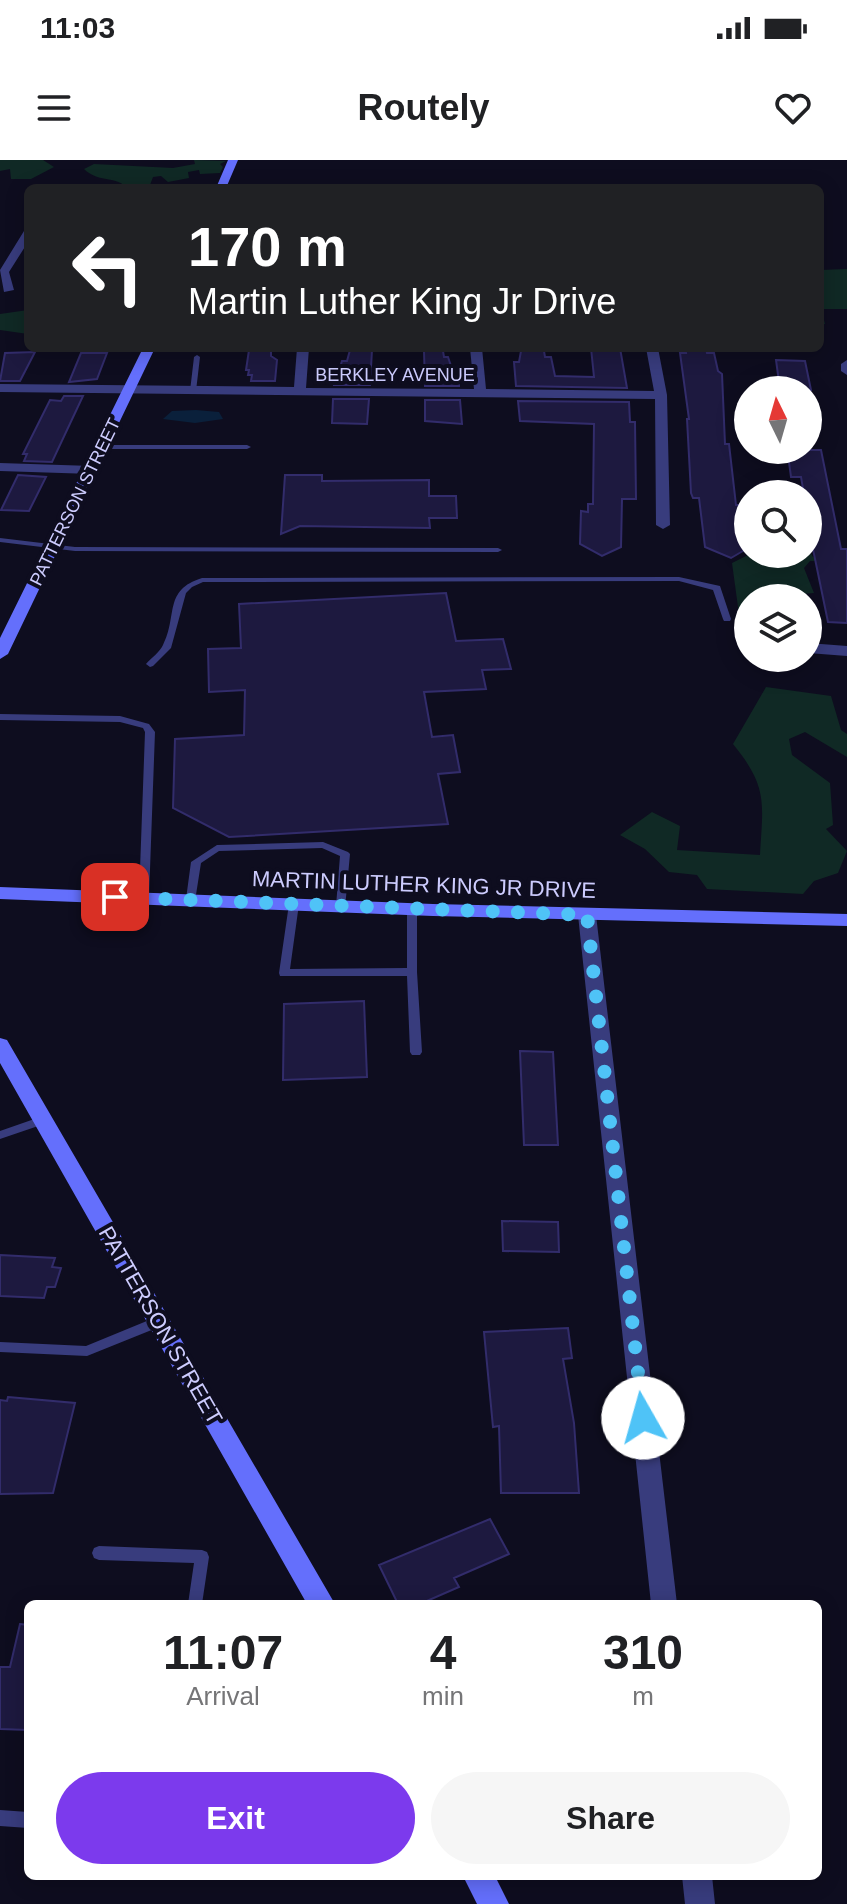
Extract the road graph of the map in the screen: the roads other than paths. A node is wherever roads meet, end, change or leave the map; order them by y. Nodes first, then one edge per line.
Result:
1 (233, 160) edge
2 (223, 184) edge
3 (24, 242) edge
4 (8, 290) dead end
5 (147, 352) edge
6 (303, 352) edge
7 (476, 352) edge
8 (653, 352) edge
9 (197, 357) dead end
10 (847, 364) edge
11 (847, 371) edge
12 (0, 388) edge
13 (130, 391) junction
14 (193, 391) junction
15 (300, 392) junction
16 (480, 393) junction
17 (661, 395) junction
18 (103, 447) junction
19 (247, 447) dead end
20 (0, 467) edge
21 (92, 470) junction
22 (663, 525) dead end
23 (0, 540) edge
24 (53, 545) junction
25 (498, 550) dead end
26 (727, 619) dead end
27 (7, 626) edge
28 (822, 649) edge
29 (847, 651) edge
30 (0, 654) edge
31 (150, 664) dead end
32 (0, 717) edge
33 (0, 893) edge
34 (144, 897) junction
35 (191, 899) junction
36 (294, 904) junction
37 (341, 906) junction
38 (412, 909) junction
39 (587, 915) junction
40 (847, 920) edge
41 (412, 972) junction
42 (0, 1045) edge
43 (416, 1052) dead end
44 (43, 1120) junction
45 (0, 1135) edge
46 (159, 1321) junction
47 (0, 1347) edge
48 (99, 1553) dead end
49 (196, 1600) edge
50 (320, 1600) edge
51 (664, 1600) edge
52 (0, 1818) edge
53 (24, 1820) edge
54 (480, 1880) edge
55 (697, 1880) edge
56 (494, 1904) edge
57 (700, 1904) edge

1 - 2 street
3 - 4 street
5 - 13 street, PATTERSON STREET
6 - 15 street
7 - 16 street
8 - 17 street
9 - 14 lane
10 - 11 street
12 - 13 street, BERKLEY AVENUE
13 - 14 street, BERKLEY AVENUE
13 - 18 street, PATTERSON STREET
14 - 15 street, BERKLEY AVENUE
15 - 16 street, BERKLEY AVENUE
16 - 17 street, BERKLEY AVENUE
17 - 22 street
18 - 19 lane
18 - 21 street, PATTERSON STREET
20 - 21 street
21 - 24 street, PATTERSON STREET
23 - 24 lane
24 - 25 lane
24 - 27 street, PATTERSON STREET
26 - 31 lane
27 - 30 street, PATTERSON STREET
28 - 29 street
32 - 34 lane
33 - 34 street, MARTIN LUTHER KING JR DRIVE
34 - 35 street, MARTIN LUTHER KING JR DRIVE
35 - 36 street, MARTIN LUTHER KING JR DRIVE
35 - 37 lane
36 - 37 street, MARTIN LUTHER KING JR DRIVE
36 - 41 lane
37 - 38 street, MARTIN LUTHER KING JR DRIVE
38 - 39 street, MARTIN LUTHER KING JR DRIVE
38 - 41 lane
39 - 40 street, MARTIN LUTHER KING JR DRIVE
39 - 51 street
41 - 43 lane
42 - 44 street, PATTERSON STREET
44 - 45 lane
44 - 46 street, PATTERSON STREET
46 - 47 lane
46 - 50 street, PATTERSON STREET
48 - 49 lane
52 - 53 lane
54 - 56 street
55 - 57 street

